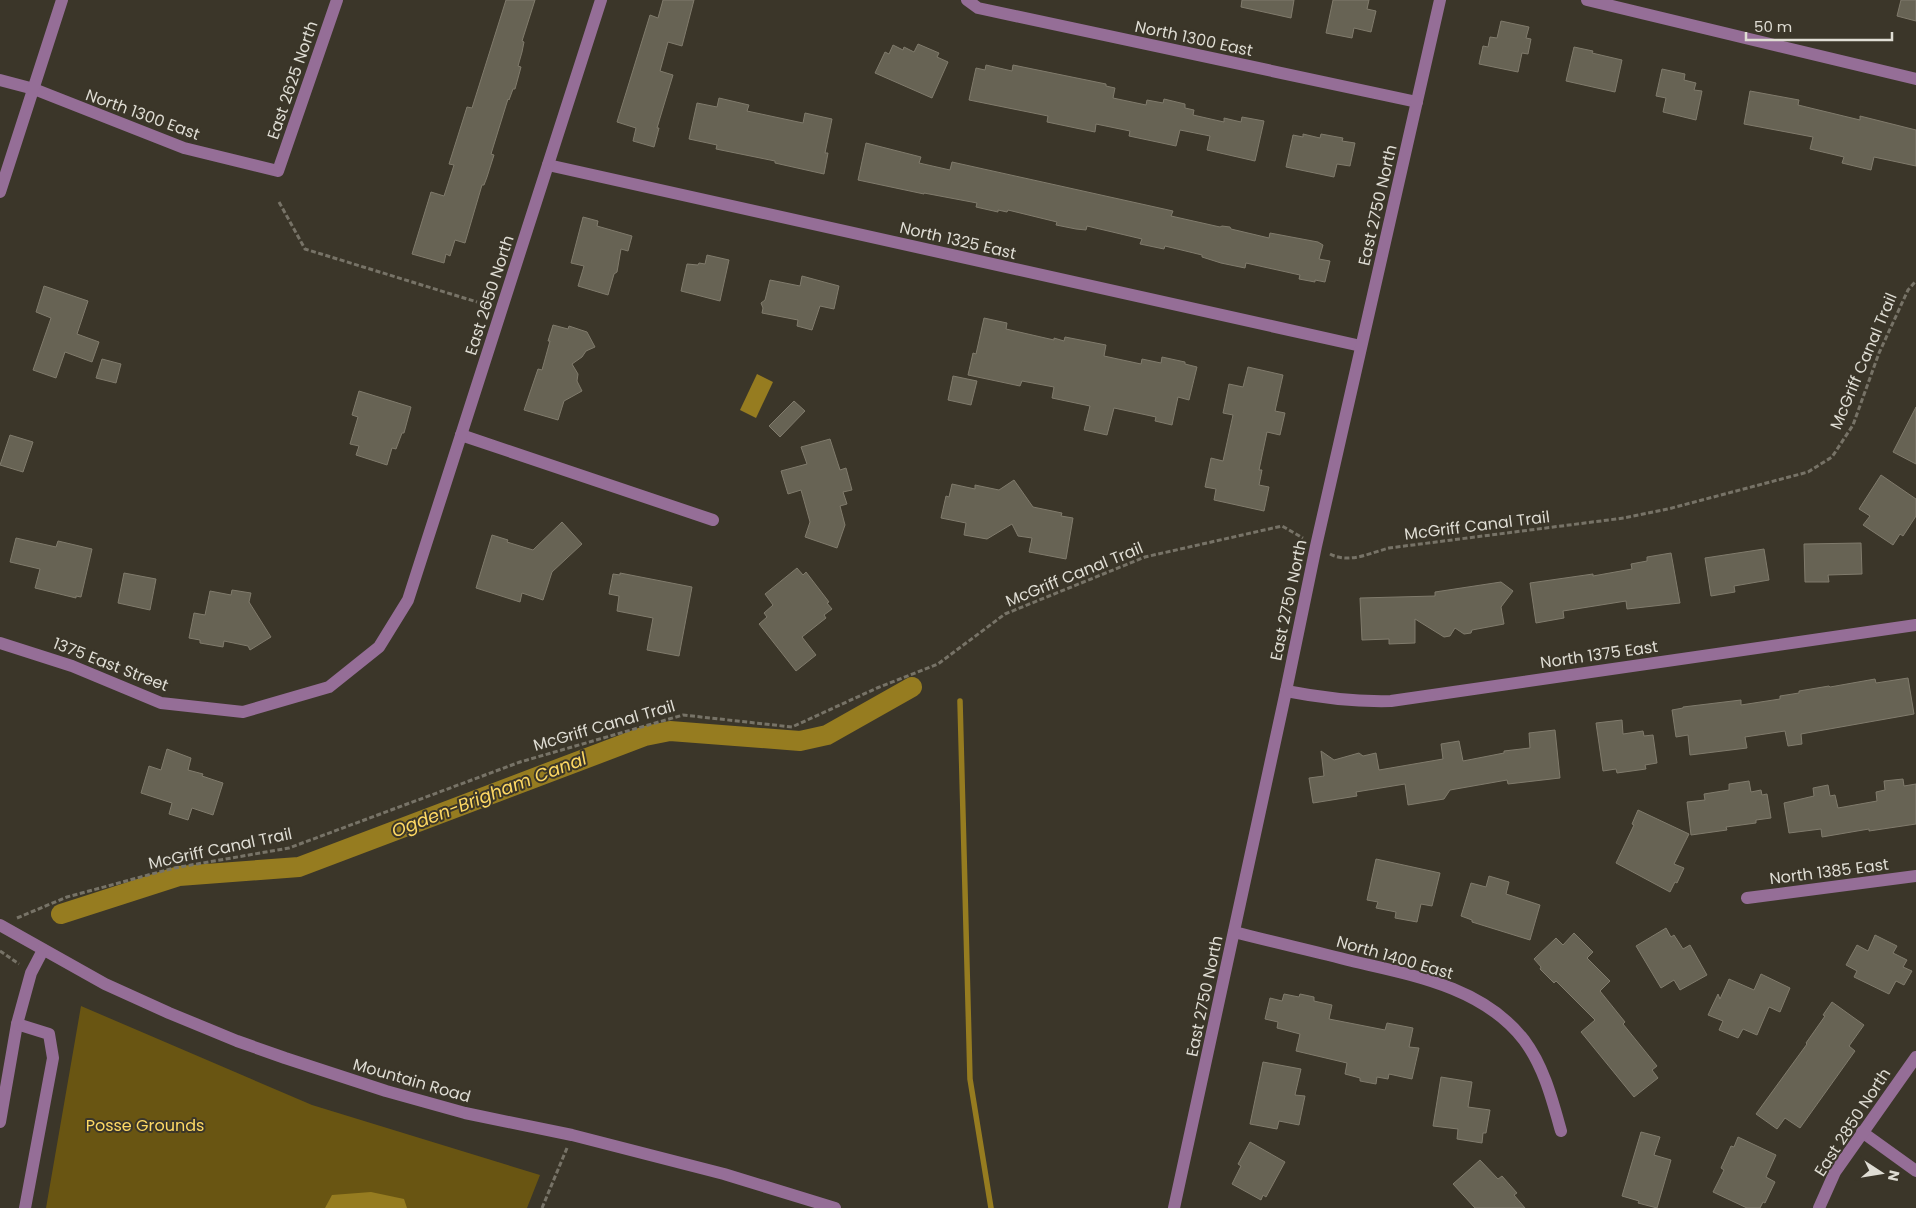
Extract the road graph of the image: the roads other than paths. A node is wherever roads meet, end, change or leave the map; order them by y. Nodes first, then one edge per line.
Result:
1 (62, 0) edge
2 (337, 0) edge
3 (601, 0) edge
4 (967, 0) edge
5 (1440, 0) edge
6 (1587, 0) edge
7 (1916, 79) edge
8 (0, 80) edge
9 (34, 90) junction
10 (1417, 102) junction
11 (548, 165) junction
12 (278, 171) joint
13 (0, 192) edge
14 (1361, 346) junction
15 (461, 435) junction
16 (713, 520) dead end
17 (408, 600) joint
18 (1916, 625) edge
19 (0, 643) edge
20 (1286, 691) junction
21 (1916, 876) edge
22 (1747, 898) dead end
23 (0, 925) edge
24 (1234, 932) junction
25 (43, 950) junction
26 (16, 1024) junction
27 (1916, 1057) edge
28 (0, 1122) edge
29 (1561, 1131) dead end
30 (1862, 1132) junction
31 (1916, 1171) edge
32 (25, 1208) edge
33 (835, 1208) edge
34 (1174, 1208) edge
35 (1819, 1208) edge

1 - 9 street
2 - 12 street, East 2625 North
3 - 11 street, East 2650 North
4 - 10 street, North 1300 East
5 - 10 street, East 2750 North
6 - 7 street
8 - 9 street, North 1300 East
9 - 12 street, North 1300 East
9 - 13 street
10 - 14 street, East 2750 North
11 - 14 street, North 1325 East
11 - 15 street, East 2650 North
14 - 20 street, East 2750 North
15 - 16 street
15 - 17 street, East 2650 North
17 - 19 street, 1375 East Street
18 - 20 street, North 1375 East
20 - 24 street, East 2750 North
21 - 22 street, North 1385 East
23 - 25 street, Mountain Road
24 - 29 street, North 1400 East
24 - 34 street, East 2750 North
25 - 26 street
25 - 33 street, Mountain Road
26 - 28 street
26 - 32 street
27 - 30 street, East 2850 North
30 - 31 street
30 - 35 street, East 2850 North

